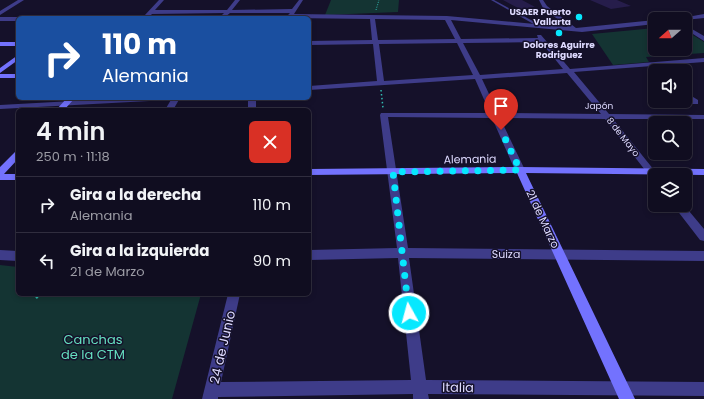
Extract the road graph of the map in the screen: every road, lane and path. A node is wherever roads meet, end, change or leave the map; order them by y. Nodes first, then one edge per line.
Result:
1 (22, 0) edge
2 (162, 0) edge
3 (238, 0) edge
4 (301, 0) edge
5 (379, 0) edge
6 (541, 0) edge
7 (493, 1) edge
8 (152, 12) junction
9 (228, 12) junction
10 (0, 13) edge
11 (291, 15) edge
12 (147, 16) edge
13 (224, 16) edge
14 (372, 16) junction
15 (704, 16) edge
16 (692, 17) edge
17 (447, 18) junction
18 (0, 19) edge
19 (16, 19) edge
20 (648, 23) edge
21 (528, 24) junction
22 (538, 25) junction
23 (574, 29) junction
24 (692, 32) edge
25 (704, 33) edge
26 (695, 34) junction
27 (704, 39) edge
28 (542, 40) junction
29 (459, 41) junction
30 (311, 43) edge
31 (376, 43) junction
32 (0, 44) edge
33 (16, 44) edge
34 (16, 59) edge
35 (704, 60) edge
36 (664, 64) edge
37 (648, 65) edge
38 (567, 70) junction
39 (0, 71) edge
40 (0, 76) edge
41 (16, 76) edge
42 (477, 78) junction
43 (380, 83) junction
44 (311, 88) edge
45 (69, 100) edge
46 (692, 100) edge
47 (695, 102) dead end
48 (0, 107) edge
49 (62, 108) edge
50 (384, 115) junction
51 (606, 115) junction
52 (495, 116) junction
53 (704, 117) edge
54 (16, 156) edge
55 (648, 169) edge
56 (520, 170) junction
57 (0, 172) edge
58 (311, 172) edge
59 (393, 172) junction
60 (692, 172) edge
61 (704, 172) edge
62 (648, 174) edge
63 (0, 177) edge
64 (16, 177) edge
65 (684, 212) edge
66 (704, 237) edge
67 (401, 253) junction
68 (311, 254) edge
69 (560, 254) junction
70 (0, 255) edge
71 (16, 256) edge
72 (704, 256) edge
73 (234, 296) edge
74 (704, 389) edge
75 (420, 393) edge
76 (212, 394) edge
77 (625, 394) edge

1 - 10 street
2 - 8 street
3 - 9 street
4 - 11 street
5 - 14 path
6 - 23 street
7 - 22 lane
8 - 9 street
8 - 12 street
9 - 11 street
9 - 13 street
11 - 14 street
14 - 17 street
14 - 31 street
15 - 16 street
17 - 21 street
17 - 29 street, 21 de Marzo
18 - 19 street
20 - 23 street
21 - 22 street
21 - 28 street, 8 de Mayo
22 - 23 street
24 - 26 street
25 - 26 street
26 - 27 street
28 - 29 street
28 - 38 street, 8 de Mayo
29 - 31 street
29 - 42 street, 21 de Marzo
30 - 31 street
31 - 43 street
32 - 33 street
34 - 39 street
35 - 36 street
37 - 38 street
38 - 42 street
38 - 51 street, 8 de Mayo
40 - 41 street
42 - 43 street
42 - 52 street, 21 de Marzo
43 - 44 street
43 - 50 path
45 - 48 street
45 - 49 street
46 - 47 street
50 - 52 street, Japón
50 - 59 street
51 - 52 street, Japón
51 - 53 street, Japón
51 - 55 street, 8 de Mayo
52 - 56 street, 21 de Marzo
54 - 57 street
56 - 59 street, Alemania
56 - 62 street, Alemania
56 - 69 street, 21 de Marzo
58 - 59 street, Alemania
59 - 67 street
60 - 61 street, Alemania
63 - 64 street
65 - 66 street
67 - 68 street, Suiza
67 - 69 street, Suiza
67 - 75 street
69 - 72 street, Suiza
69 - 77 street, 21 de Marzo
70 - 71 street
73 - 76 street, 24 de Junio
74 - 77 street, Italia
75 - 76 street, Italia
75 - 77 street, Italia

